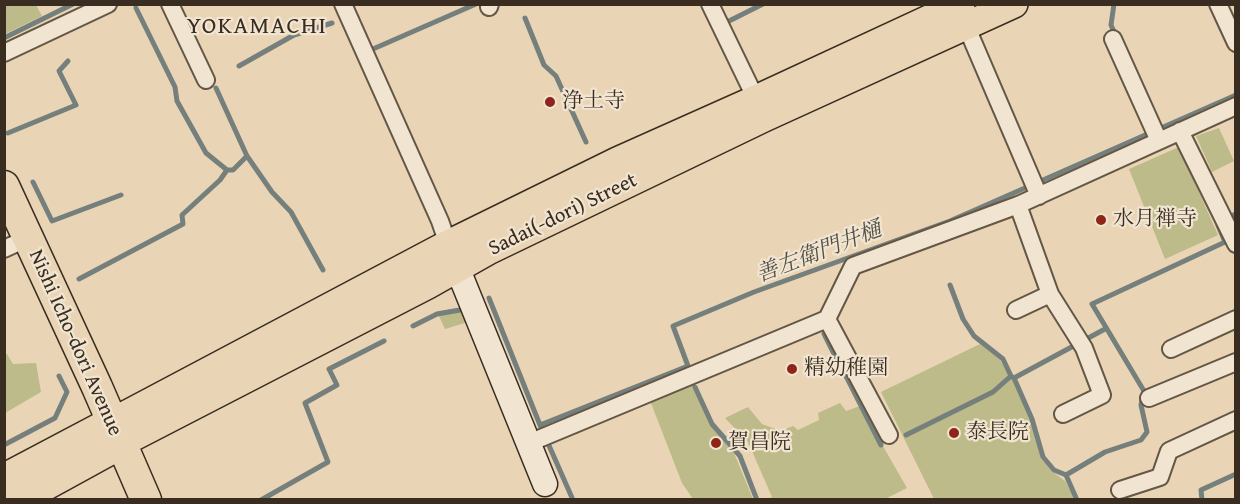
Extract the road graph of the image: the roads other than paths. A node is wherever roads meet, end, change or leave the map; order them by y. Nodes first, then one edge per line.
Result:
1 (108, 4) edge
2 (170, 4) edge
3 (343, 4) edge
4 (710, 4) edge
5 (1014, 4) edge
6 (1218, 4) edge
7 (964, 16) edge
8 (1113, 39) dead end
9 (1236, 43) edge
10 (4, 53) edge
11 (206, 80) dead end
12 (756, 99) junction
13 (1236, 106) edge
14 (1180, 132) junction
15 (1157, 136) junction
16 (4, 186) edge
17 (1036, 189) junction
18 (1018, 205) junction
19 (16, 243) edge
20 (1236, 244) edge
21 (453, 256) junction
22 (1050, 294) junction
23 (1016, 310) dead end
24 (827, 319) junction
25 (1236, 319) edge
26 (1171, 349) dead end
27 (1236, 362) edge
28 (1149, 398) dead end
29 (1063, 414) dead end
30 (1236, 420) edge
31 (116, 433) junction
32 (889, 435) dead end
33 (539, 439) junction
34 (4, 479) edge
35 (1120, 490) dead end
36 (548, 492) edge
37 (18, 500) edge
38 (146, 500) edge

1 - 10 street
2 - 11 street
3 - 21 street
4 - 12 street
5 - 7 main road, Sadai(-dori) Street
6 - 9 street
7 - 12 main road, Sadai(-dori) Street
7 - 17 street
7 - 21 main road, Sadai(-dori) Street
8 - 15 street
12 - 21 main road, Sadai(-dori) Street
13 - 14 street
14 - 15 street
14 - 20 street
15 - 17 street
16 - 19 highway, Nishi Icho-dori Avenue
17 - 18 street
18 - 22 street
18 - 24 street
19 - 31 highway, Nishi Icho-dori Avenue
21 - 31 main road, Sadai(-dori) Street
21 - 33 street
22 - 23 street
22 - 29 street
24 - 32 street
24 - 33 street
25 - 26 street
27 - 28 street
30 - 35 street
31 - 34 highway
31 - 37 highway
31 - 38 highway, Nishi Icho-dori Avenue
33 - 36 street

